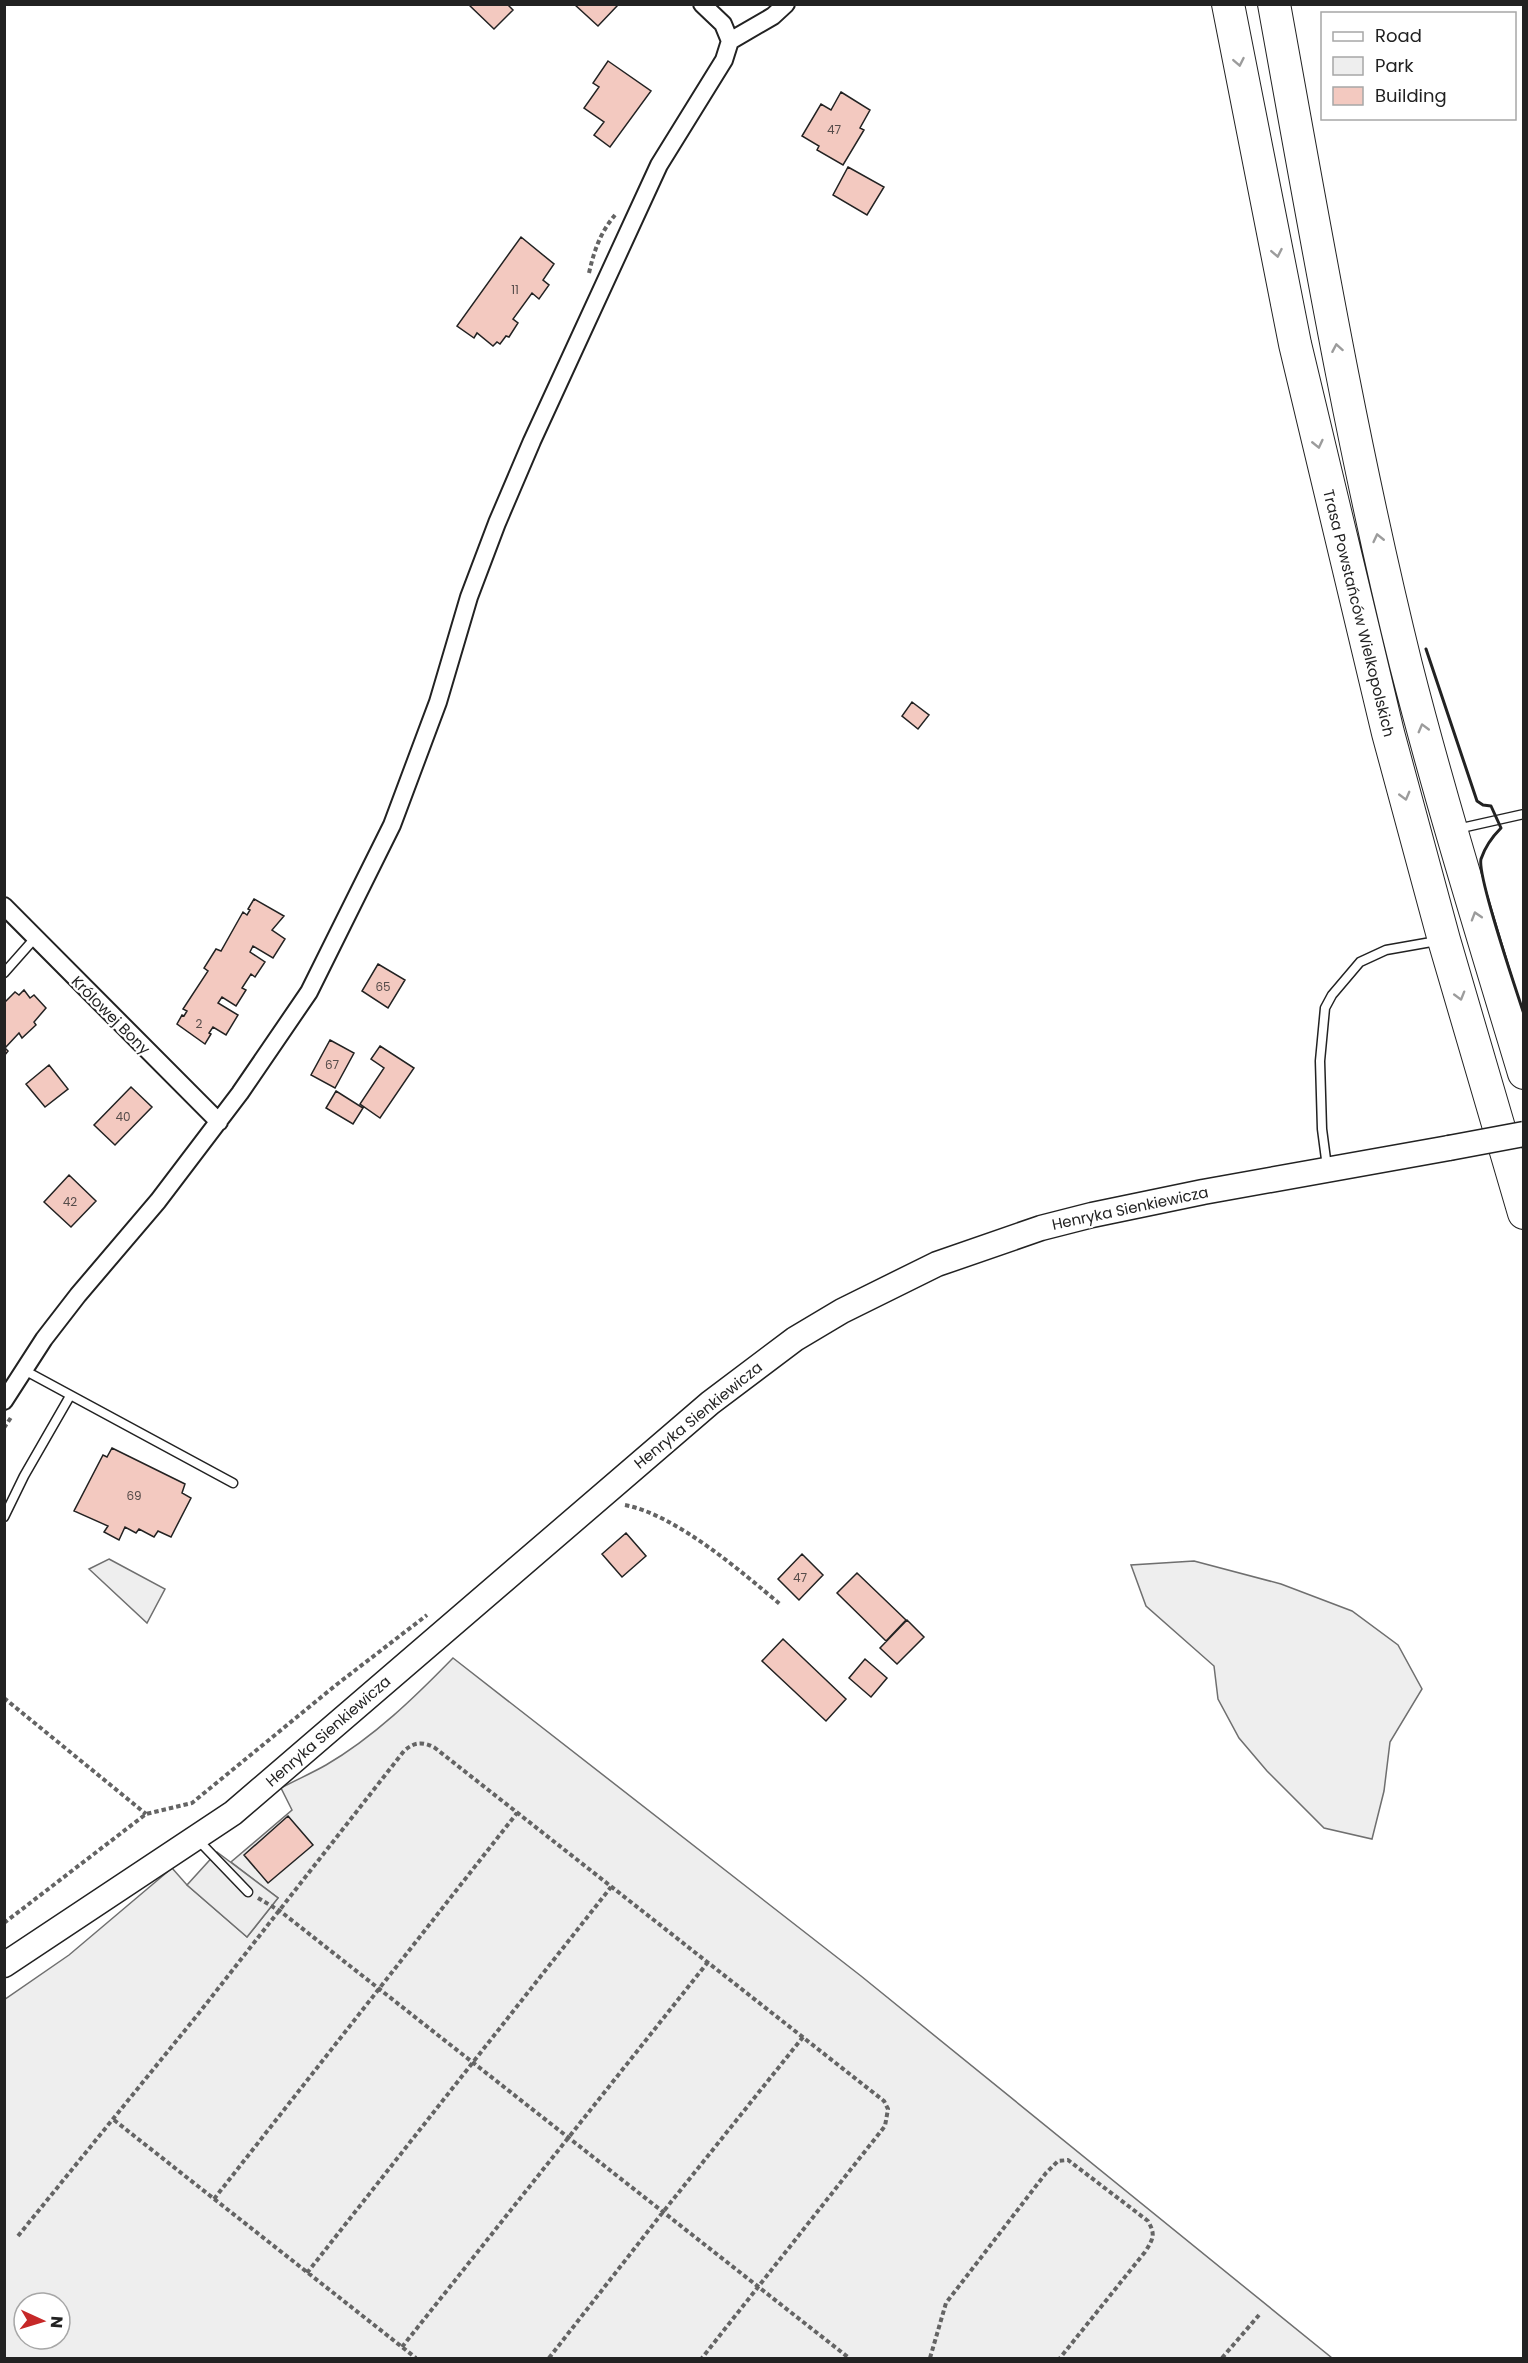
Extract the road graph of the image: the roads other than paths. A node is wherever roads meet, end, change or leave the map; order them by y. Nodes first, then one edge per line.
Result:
1 (702, 4) edge
2 (786, 4) edge
3 (1228, 4) edge
4 (1274, 4) edge
5 (730, 42) junction
6 (1524, 814) edge
7 (1451, 830) junction
8 (4, 906) edge
9 (35, 938) junction
10 (1444, 940) junction
11 (4, 973) edge
12 (1524, 1073) edge
13 (219, 1122) junction
14 (1524, 1134) edge
15 (1327, 1170) junction
16 (1524, 1213) edge
17 (24, 1370) junction
18 (70, 1396) junction
19 (10, 1406) edge
20 (233, 1483) dead end
21 (4, 1517) edge
22 (196, 1838) junction
23 (249, 1892) road end
24 (4, 1965) edge

1 - 5 street
2 - 5 street
3 -> 10 highway, Trasa Powstańców Wielkopolskich
7 -> 4 highway
5 - 13 street
6 - 7 lane
12 -> 7 highway
8 - 9 street, Królowej Bony
9 - 11 lane
9 - 13 street, Królowej Bony
10 - 15 lane
10 -> 16 highway, Trasa Powstańców Wielkopolskich
13 - 17 street
14 - 15 street, Henryka Sienkiewicza, bridge
15 - 22 street, Henryka Sienkiewicza
17 - 18 lane
17 - 19 street
18 - 20 lane
18 - 21 lane
22 - 23 lane
22 - 24 street, Henryka Sienkiewicza

